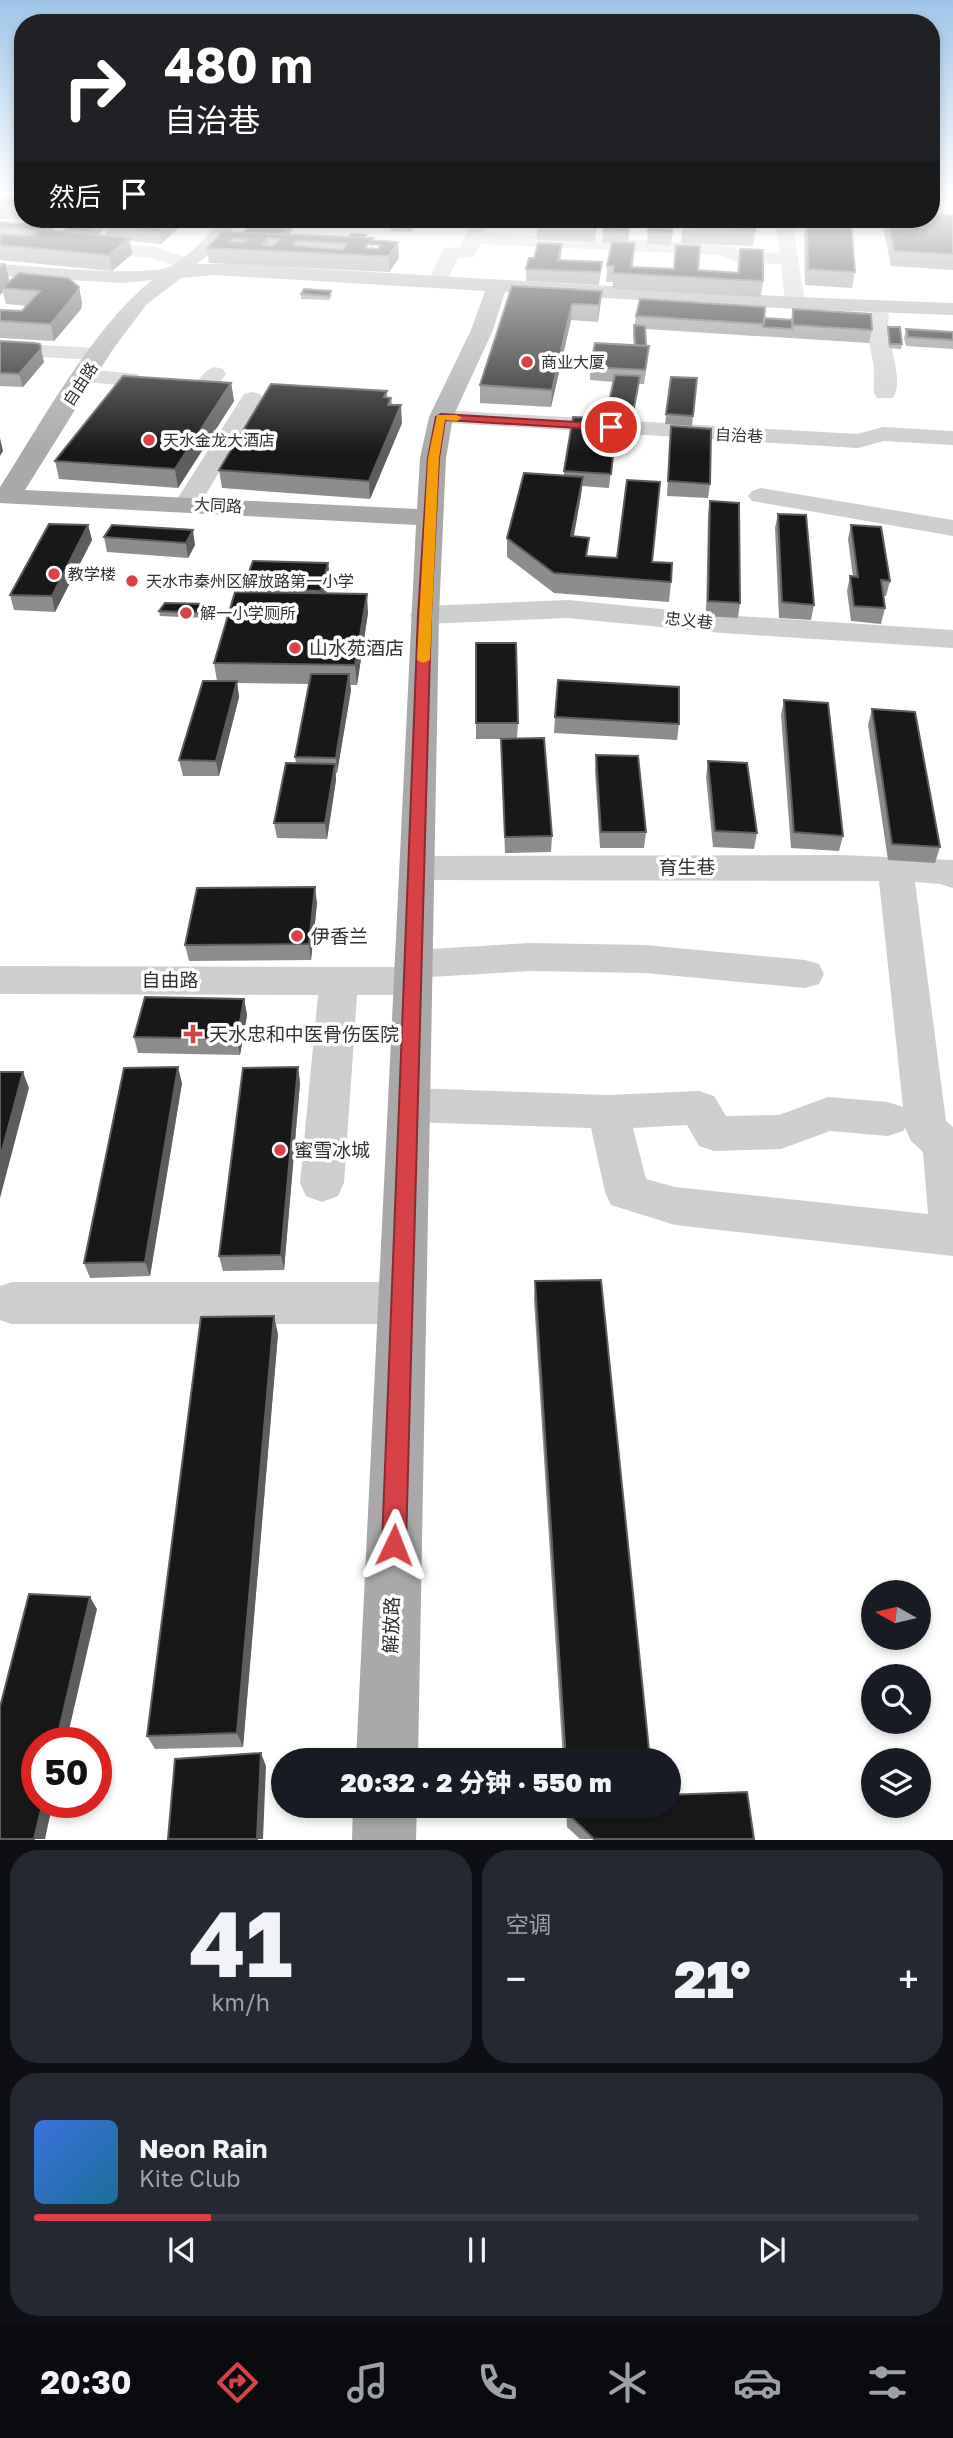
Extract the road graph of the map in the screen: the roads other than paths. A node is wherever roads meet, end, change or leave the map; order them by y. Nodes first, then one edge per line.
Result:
1 (163, 281) edge
2 (225, 281) edge
3 (405, 281) edge
4 (792, 281) edge
5 (437, 283) joint
6 (495, 289) junction
7 (795, 303) junction
8 (953, 309) edge
9 (879, 315) junction
10 (953, 318) edge
11 (0, 349) edge
12 (99, 355) junction
13 (84, 376) junction
14 (130, 379) edge
15 (885, 393) dead end
16 (252, 400) dead end
17 (441, 417) junction
18 (953, 438) edge
19 (761, 496) dead end
20 (2, 500) edge
21 (187, 504) junction
22 (429, 519) junction
23 (953, 528) edge
24 (424, 615) junction
25 (953, 639) edge
26 (417, 868) junction
27 (896, 870) junction
28 (953, 876) edge
29 (414, 973) junction
30 (805, 974) dead end
31 (0, 979) edge
32 (339, 981) junction
33 (409, 1105) junction
34 (608, 1112) junction
35 (888, 1119) dead end
36 (322, 1183) dead end
37 (953, 1221) edge
38 (953, 1236) edge
39 (12, 1303) dead end
40 (402, 1303) junction
41 (387, 1748) edge
42 (385, 1818) edge
43 (384, 1839) edge

1 - 12 main road, 自由路
2 - 6 main road
3 - 5 main road
4 - 7 street
5 - 6 main road
6 - 7 main road
6 - 9 main road
6 - 17 main road, 解放路
7 - 8 main road
9 - 10 main road
9 - 15 street
11 - 12 street
12 - 13 main road, 自由路
13 - 14 street
13 - 20 main road, 自由路
16 - 21 street
17 - 18 street, 自治巷
17 - 22 main road, 解放路
19 - 23 street
20 - 21 main road, 大同路
21 - 22 main road, 大同路
22 - 24 main road, 解放路
24 - 25 street, 忠义巷
24 - 26 main road, 解放路
26 - 27 street, 育生巷
26 - 29 main road, 解放路
27 - 28 street, 育生巷
27 - 37 street
29 - 30 street, 自由路
29 - 32 street, 自由路
29 - 33 main road, 解放路
31 - 32 street, 自由路
32 - 36 street
33 - 34 street
33 - 40 main road, 解放路
34 - 35 street
34 - 38 street
39 - 40 street
40 - 41 main road, 解放路
42 - 43 main road

